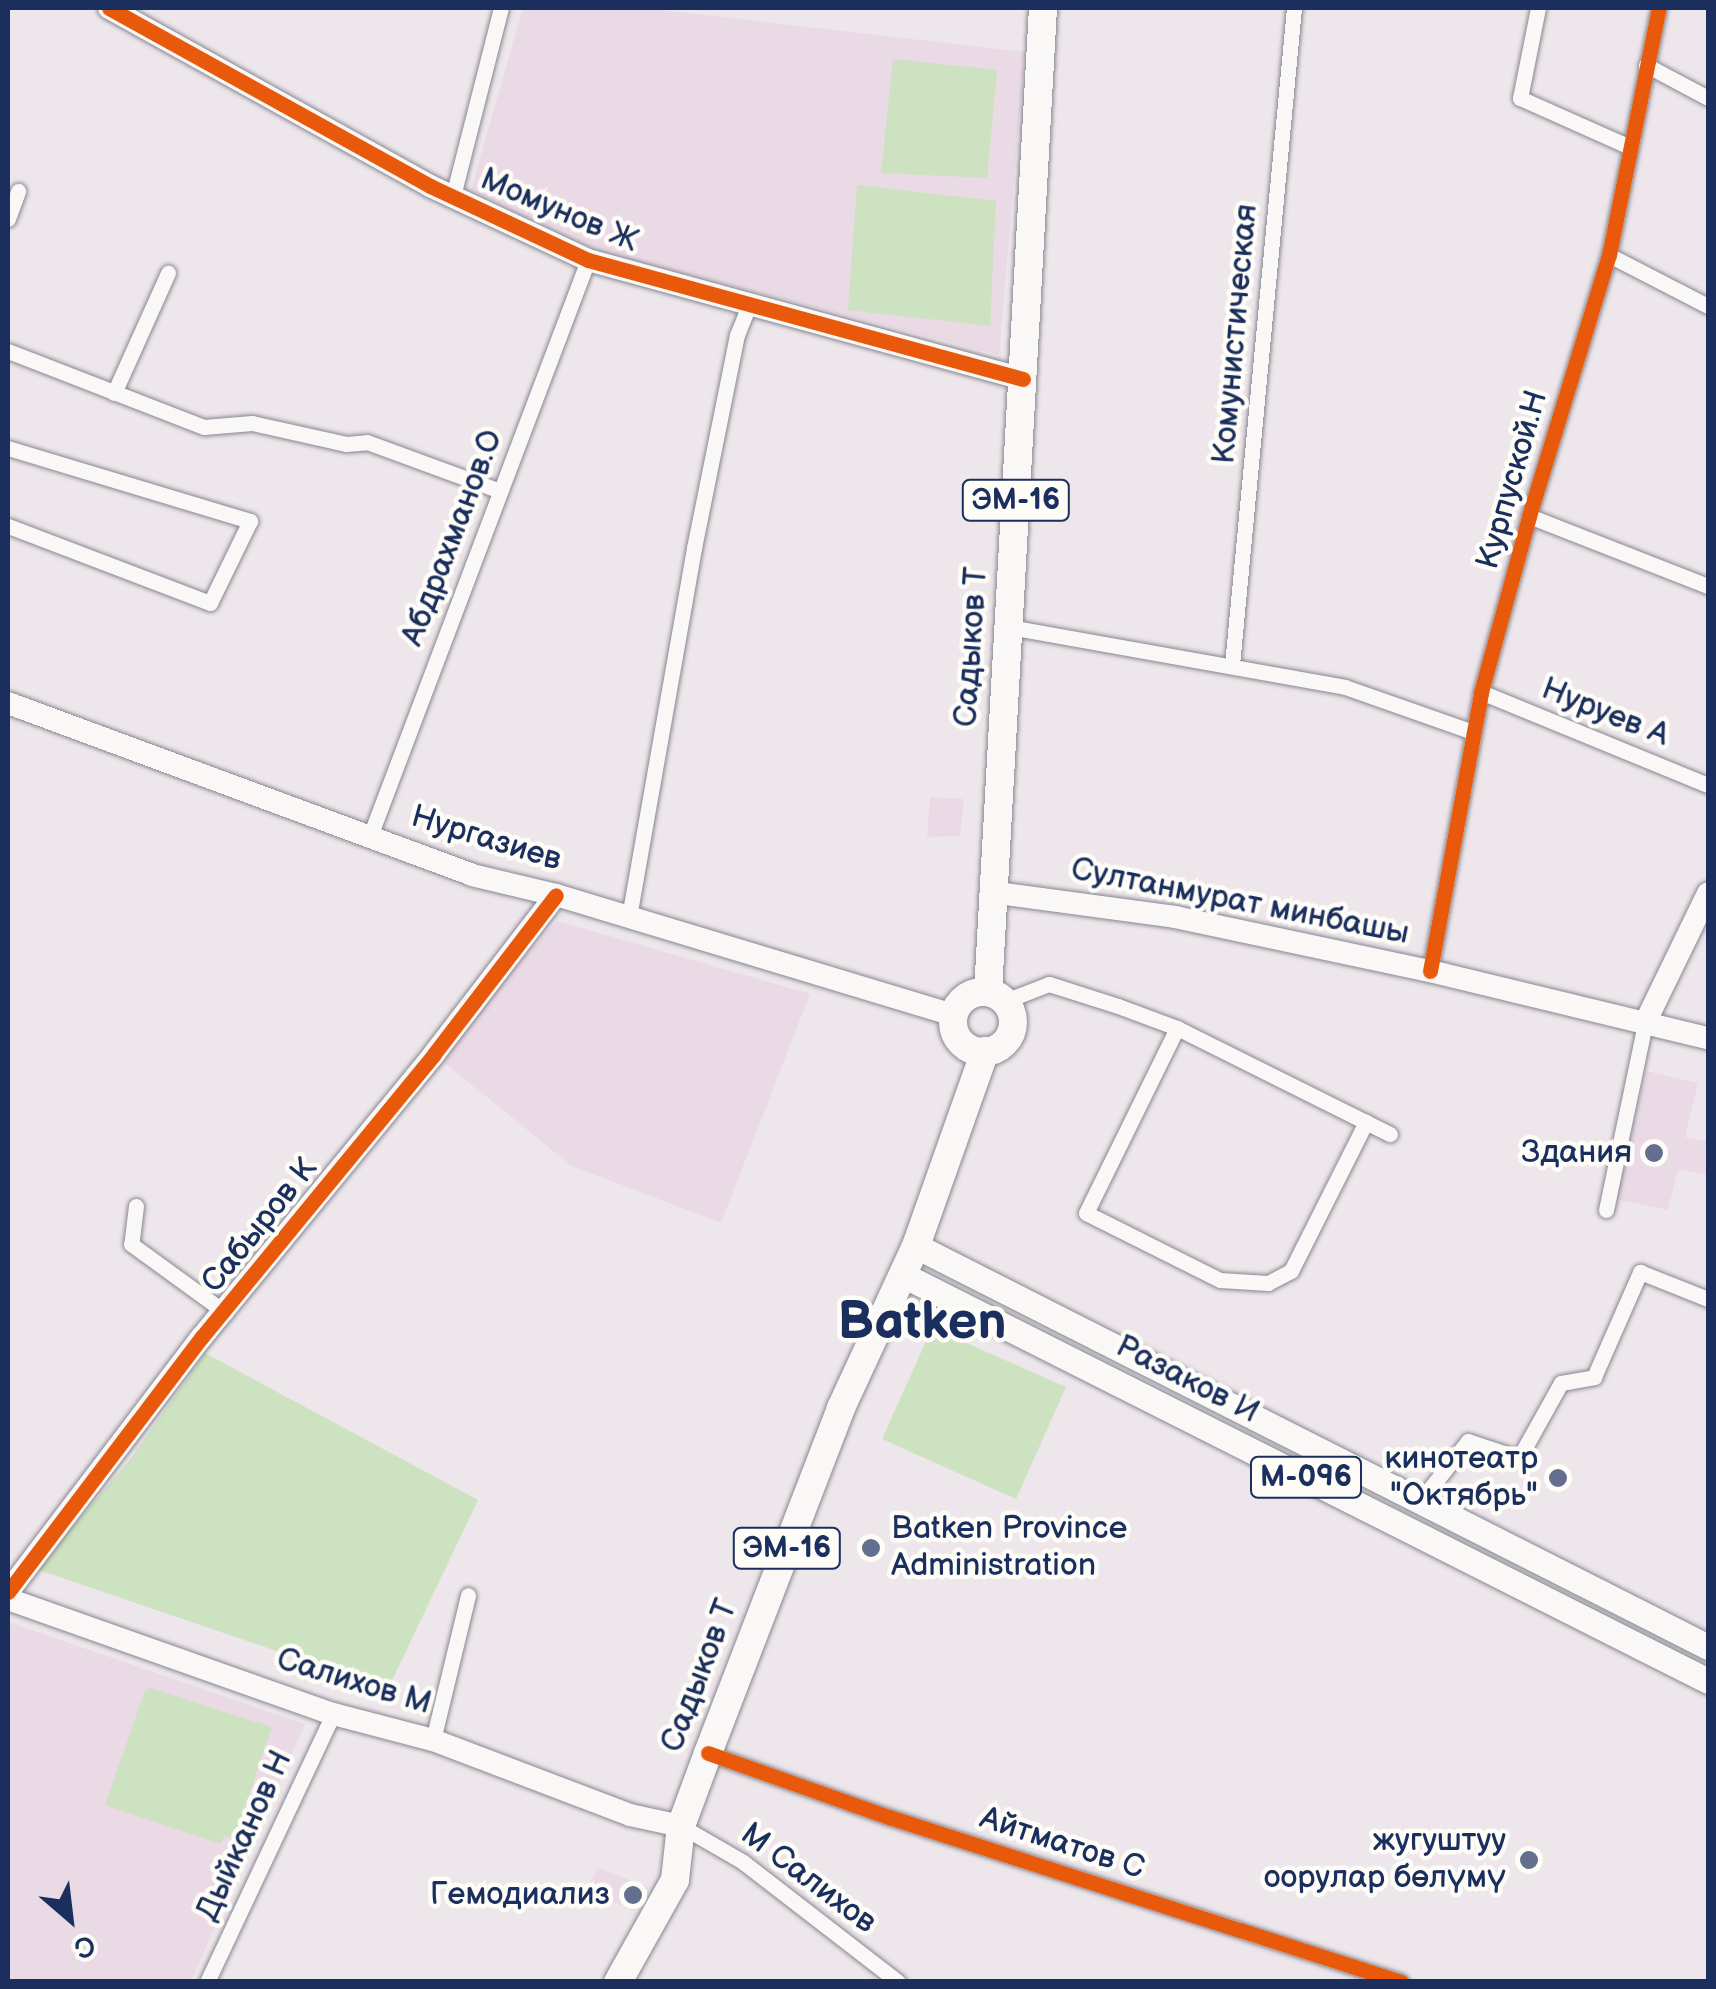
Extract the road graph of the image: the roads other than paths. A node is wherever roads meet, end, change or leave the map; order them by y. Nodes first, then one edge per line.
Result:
1 (109, 8) edge
2 (501, 8) edge
3 (1043, 8) edge
4 (1294, 8) edge
5 (1538, 8) edge
6 (1659, 8) edge
7 (1646, 65) junction
8 (1708, 98) edge
9 (1630, 148) junction
10 (18, 191) dead end
11 (453, 196) junction
12 (8, 219) edge
13 (1609, 255) junction
14 (588, 260) junction
15 (168, 273) dead end
16 (749, 306) junction
17 (1708, 306) edge
18 (8, 352) edge
19 (1023, 379) junction
20 (114, 392) junction
21 (8, 448) edge
22 (500, 491) junction
23 (1529, 516) junction
24 (8, 526) edge
25 (1708, 586) edge
26 (1009, 627) junction
27 (1232, 665) junction
28 (1481, 692) junction
29 (8, 703) edge
30 (1472, 732) junction
31 (1708, 785) edge
32 (370, 836) junction
33 (991, 892) junction
34 (1708, 893) edge
35 (556, 895) junction
36 (629, 917) junction
37 (1430, 971) junction
38 (996, 996) junction
39 (954, 1015) junction
40 (1645, 1023) junction
41 (1177, 1028) junction
42 (1708, 1038) edge
43 (984, 1052) junction
44 (1366, 1122) junction
45 (1390, 1134) dead end
46 (136, 1206) dead end
47 (1606, 1210) dead end
48 (916, 1246) junction
49 (903, 1275) junction
50 (1708, 1299) edge
51 (226, 1313) junction
52 (1420, 1501) junction
53 (1472, 1527) junction
54 (1458, 1554) junction
55 (468, 1595) dead end
56 (8, 1596) edge
57 (1708, 1647) edge
58 (1708, 1681) edge
59 (333, 1714) junction
60 (433, 1740) junction
61 (708, 1754) junction
62 (681, 1826) junction
63 (207, 1982) edge
64 (618, 1982) edge
65 (898, 1982) edge
66 (1401, 1982) edge

1 - 11 street, Момунов Ж
2 - 11 street
3 - 19 highway, Садыков Т / ЭМ-16
4 - 27 street, Комунистическая
5 - 9 street
6 - 7 street, Курпуской.Н
7 - 8 street
7 - 9 street, Курпуской.Н
9 - 13 street, Курпуской.Н
10 - 12 street
11 - 14 street, Момунов Ж
13 - 17 street
13 - 23 street, Курпуской.Н
14 - 16 street, Момунов Ж
14 - 22 street, Абдрахманов.О
15 - 20 street
16 - 19 street, Момунов Ж
16 - 36 street
18 - 20 street
19 - 26 highway, Садыков Т / ЭМ-16
20 - 22 street
21 - 24 street
22 - 32 street, Абдрахманов.О
23 - 25 street
23 - 28 street, Курпуской.Н
26 - 27 street
26 - 33 highway, Садыков Т / ЭМ-16
27 - 30 street
28 - 30 street, Курпуской.Н
28 - 31 street, Нуруев А
29 - 32 street, Нургазиев
30 - 37 street, Курпуской.Н
32 - 35 street, Нургазиев
33 - 37 street, Султанмурат минбашы
33 - 38 highway, Садыков Т / ЭМ-16
34 - 40 street
35 - 36 street, Нургазиев
35 - 51 street, Сабыров К
36 - 39 street, Нургазиев
37 - 40 street, Султанмурат минбашы
38 - 39 highway
38 - 41 street
38 - 43 highway, ЭМ-16
39 - 43 highway
40 - 42 street, Султанмурат минбашы
40 - 47 street
41 - 44 street
41 - 44 street
43 - 48 highway, ЭМ-16
44 - 45 street
46 - 51 street
48 - 49 highway, ЭМ-16
48 - 52 main road, Разаков И / М-096
49 - 54 main road, Разаков И / М-096
49 - 61 highway, Садыков Т / ЭМ-16
50 - 52 street
51 - 56 street, Сабыров К
52 - 53 main road, Разаков И / М-096
53 - 54 main road
53 - 57 main road, Разаков И / М-096
54 - 58 main road, Разаков И / М-096
55 - 60 street
56 - 59 street, Салихов М
59 - 60 street, Салихов М
59 - 63 street, Дыйканов Н
60 - 62 street, Салихов М
61 - 62 highway, Садыков Т / ЭМ-16
61 - 66 street, Айтматов С
62 - 64 highway, ЭМ-16
62 - 65 street, М Салихов

